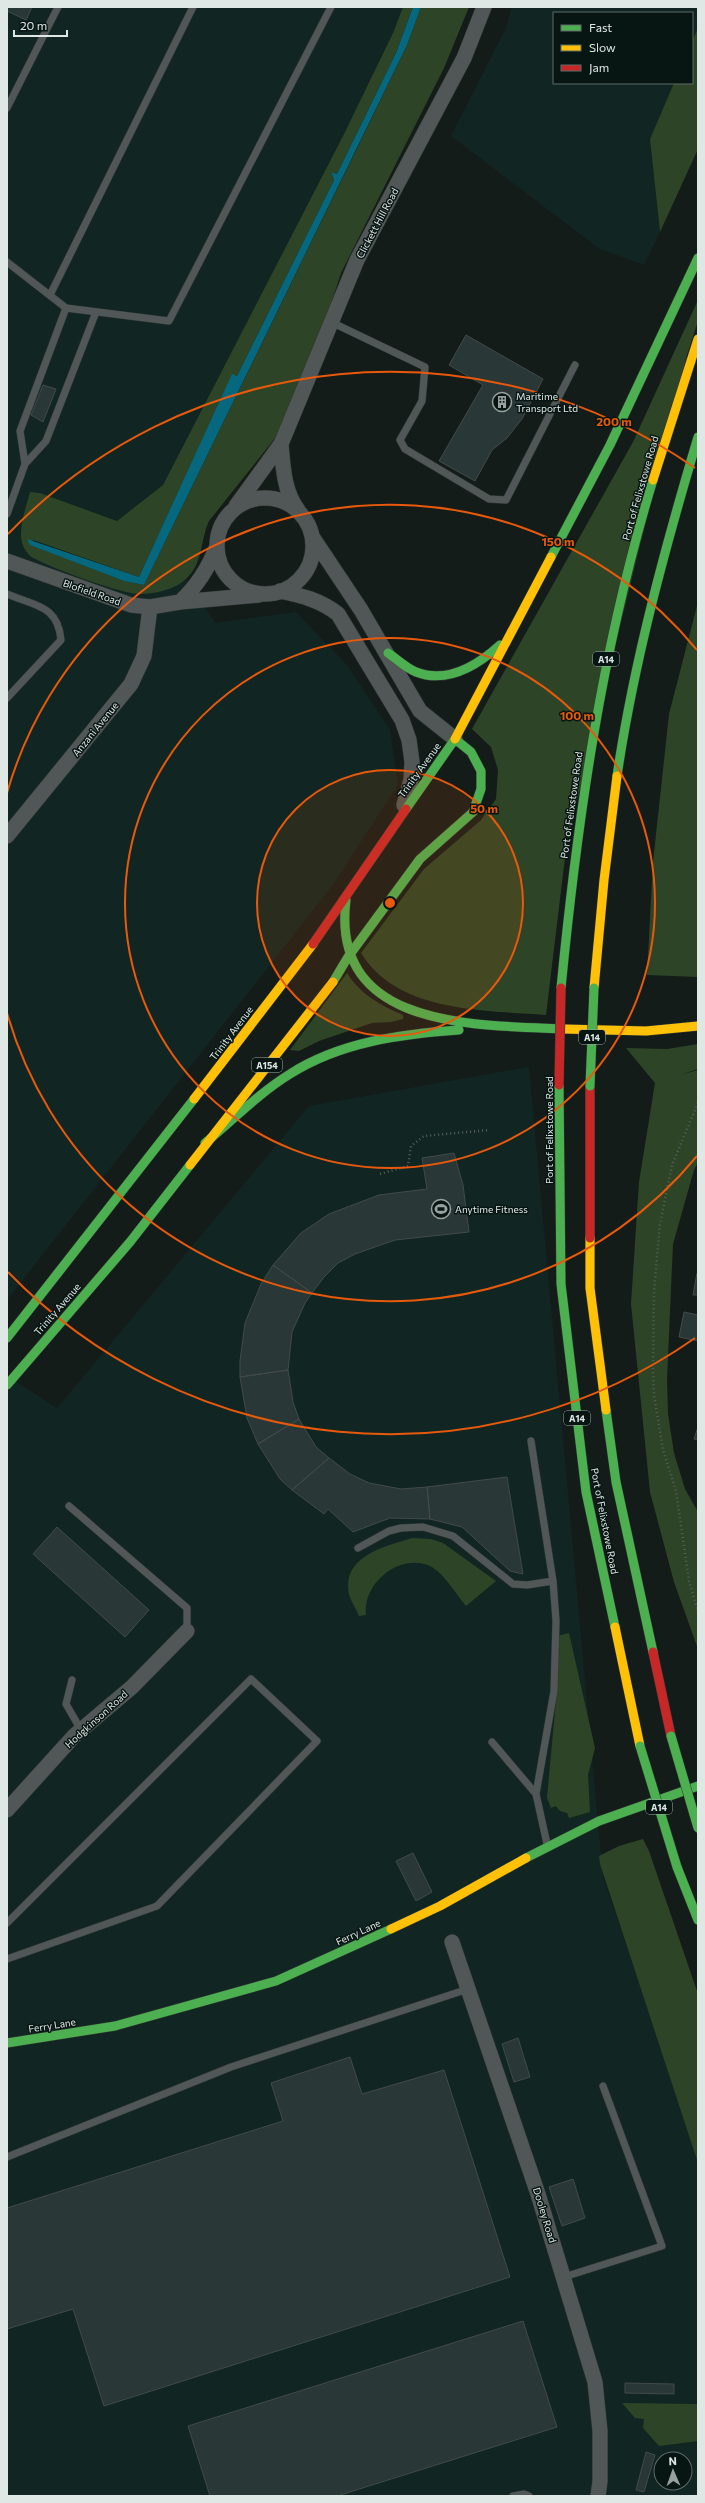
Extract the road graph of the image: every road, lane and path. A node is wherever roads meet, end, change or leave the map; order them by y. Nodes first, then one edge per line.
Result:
1 (58, 7) edge
2 (193, 7) edge
3 (331, 7) edge
4 (484, 7) edge
5 (7, 108) edge
6 (698, 258) edge
7 (7, 262) edge
8 (50, 295) junction
9 (66, 308) junction
10 (96, 312) junction
11 (331, 322) junction
12 (698, 339) edge
13 (575, 365) dead end
14 (698, 437) edge
15 (281, 444) junction
16 (26, 464) junction
17 (235, 509) junction
18 (7, 514) edge
19 (305, 518) junction
20 (313, 538) junction
21 (217, 545) junction
22 (7, 561) edge
23 (273, 593) junction
24 (7, 594) edge
25 (180, 602) junction
26 (150, 607) junction
27 (508, 637) junction
28 (388, 654) junction
29 (7, 698) edge
30 (455, 739) junction
31 (400, 815) junction
32 (7, 836) edge
33 (346, 900) junction
34 (348, 957) junction
35 (698, 1026) edge
36 (514, 1027) junction
37 (698, 1103) edge
38 (489, 1130) dead end
39 (205, 1143) junction
40 (380, 1174) dead end
41 (7, 1338) edge
42 (7, 1385) edge
43 (531, 1441) dead end
44 (69, 1506) dead end
45 (358, 1548) dead end
46 (553, 1581) junction
47 (698, 1612) edge
48 (187, 1631) joint
49 (72, 1680) dead end
50 (81, 1730) junction
51 (492, 1742) dead end
52 (698, 1786) edge
53 (536, 1794) junction
54 (7, 1810) edge
55 (698, 1828) edge
56 (548, 1846) junction
57 (698, 1920) edge
58 (7, 1923) edge
59 (452, 1942) dead end
60 (7, 1959) edge
61 (468, 1989) junction
62 (7, 2043) edge
63 (603, 2086) dead end
64 (7, 2157) edge
65 (564, 2278) junction
66 (513, 2496) edge
67 (529, 2496) edge
68 (598, 2496) edge

1 - 5 lane
2 - 8 lane
3 - 10 lane
4 - 11 street, Clickett Hill Road
6 - 27 main road
7 - 8 lane
8 - 9 lane
9 - 10 lane
9 - 16 lane
10 - 16 lane
11 - 13 lane
11 - 15 street, Clickett Hill Road
12 - 57 main road, Port of Felixstowe Road / A14, bridge
14 - 55 main road, Port of Felixstowe Road / A14, bridge
15 - 17 street, Clickett Hill Road
15 - 19 street, Clickett Hill Road
16 - 18 lane
17 - 19 street
17 - 21 street
19 - 20 street
20 - 23 street
20 - 28 street
21 - 23 street
21 - 25 street
22 - 26 street, Blofield Road
23 - 25 street, Blofield Road
23 - 31 street
24 - 29 lane
25 - 26 street, Blofield Road
26 - 32 street, Anzani Avenue
27 - 28 main road
27 - 30 main road
28 - 30 street
30 - 31 main road, Trinity Avenue
30 - 34 main road, Trinity Avenue / A154
31 - 33 main road, Trinity Avenue
33 - 34 main road
33 - 41 main road, Trinity Avenue
34 - 36 main road
34 - 39 main road, Trinity Avenue / A154
35 - 36 main road
36 - 39 main road
37 - 47 path
38 - 40 path
39 - 42 main road, Trinity Avenue / A154
43 - 46 lane
44 - 48 lane
45 - 46 lane
46 - 53 lane
48 - 50 street, Hodgkinson Road
49 - 50 lane
50 - 54 street, Hodgkinson Road
51 - 53 lane
52 - 56 main road, Ferry Lane
53 - 56 lane
56 - 62 main road, Ferry Lane
58 - 60 lane
59 - 61 street, Dooley Road
61 - 64 lane
61 - 65 street, Dooley Road
63 - 65 lane
65 - 68 street, Dooley Road
66 - 67 lane

